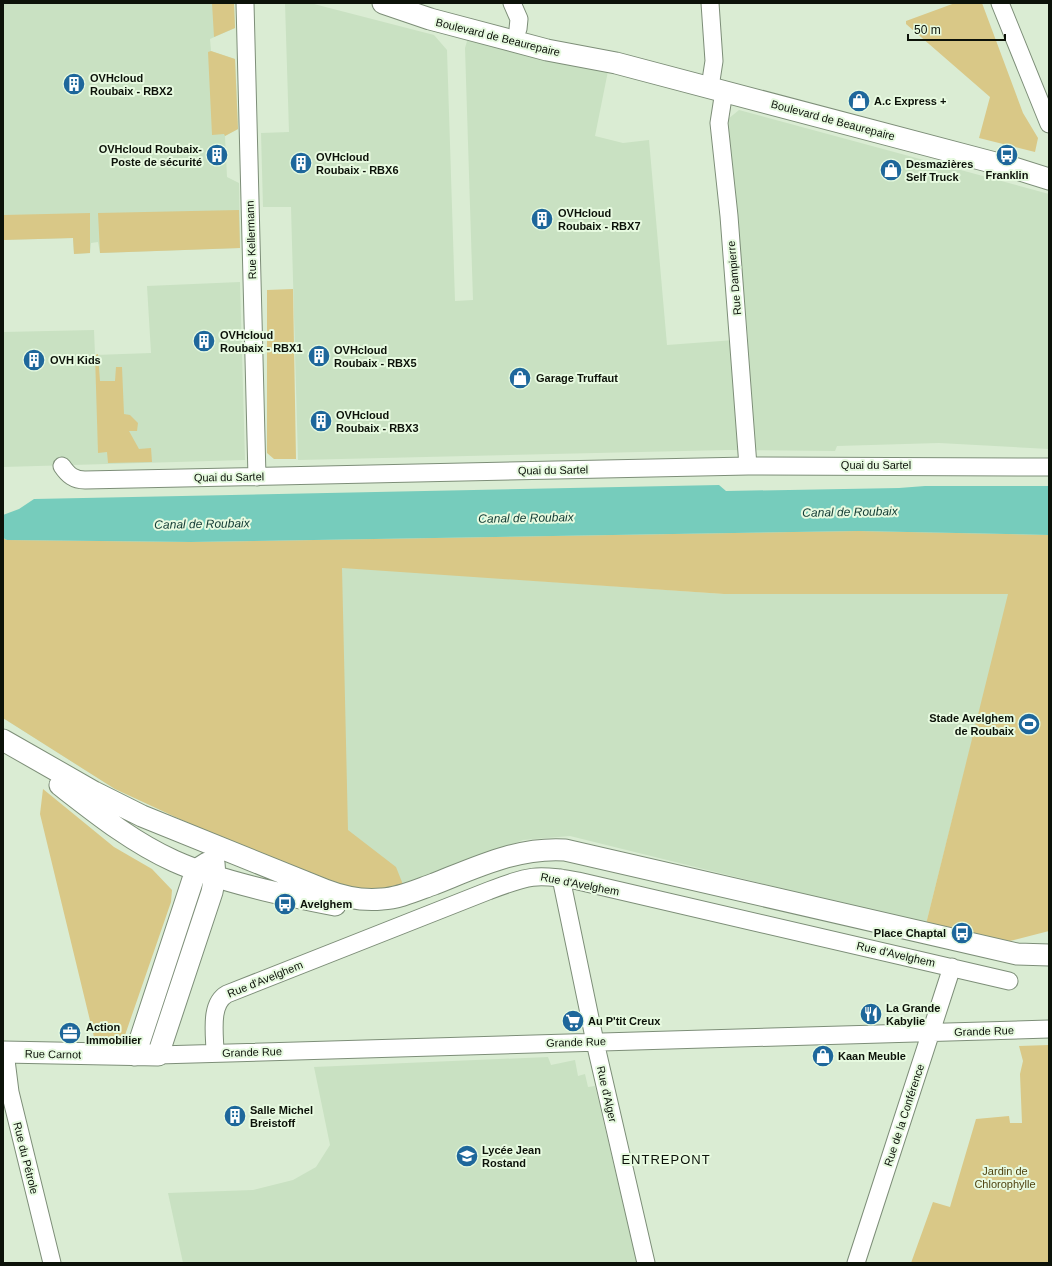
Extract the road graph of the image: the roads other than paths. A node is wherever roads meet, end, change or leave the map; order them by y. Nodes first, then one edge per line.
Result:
1 (245, 3) edge
2 (383, 3) edge
3 (413, 3) edge
4 (512, 3) edge
5 (710, 3) edge
6 (1000, 3) edge
7 (516, 35) junction
8 (717, 89) junction
9 (1049, 124) edge
10 (1049, 179) edge
11 (62, 466) dead end
12 (748, 466) junction
13 (1049, 466) edge
14 (257, 477) junction
15 (3, 741) edge
16 (204, 843) junction
17 (209, 869) junction
18 (560, 878) junction
19 (420, 889) junction
20 (384, 899) junction
21 (1049, 945) edge
22 (990, 947) junction
23 (1049, 955) edge
24 (952, 967) junction
25 (1009, 981) dead end
26 (1049, 1029) edge
27 (931, 1032) junction
28 (595, 1042) junction
29 (4, 1052) edge
30 (215, 1053) junction
31 (166, 1054) junction
32 (103, 1055) joint
33 (135, 1055) junction
34 (52, 1263) edge
35 (646, 1263) edge
36 (856, 1263) edge

1 - 14 street, Rue Kellermann
2 - 7 main road, Boulevard de Beaurepaire
3 - 7 main road, Boulevard de Beaurepaire
4 - 7 street
5 - 8 street, Rue Dampierre
6 - 9 street
7 - 8 main road, Boulevard de Beaurepaire
8 - 10 main road, Boulevard de Beaurepaire
8 - 12 street, Rue Dampierre
11 - 14 street, Quai du Sartel
12 - 13 street, Quai du Sartel
12 - 14 street, Quai du Sartel
15 - 16 main road
15 - 17 main road
16 - 17 main road
16 - 20 main road
17 - 19 main road
17 - 20 main road
17 - 31 main road
17 - 33 main road
18 - 24 street, Rue d'Avelghem
18 - 28 street, Rue d'Alger
18 - 30 street, Rue d'Avelghem
19 - 20 main road
19 - 22 main road
21 - 22 main road
22 - 23 main road
24 - 25 street, Rue d'Avelghem
24 - 27 street, Rue de la Conférence
26 - 27 street, Grande Rue
27 - 28 street, Grande Rue
27 - 36 street, Rue de la Conférence
28 - 30 street, Grande Rue
28 - 35 street, Rue d'Alger
29 - 32 main road, Rue Carnot
29 - 34 street, Rue du Pétrole
30 - 31 street, Grande Rue
31 - 33 main road, Grande Rue
32 - 33 main road, Grande Rue

